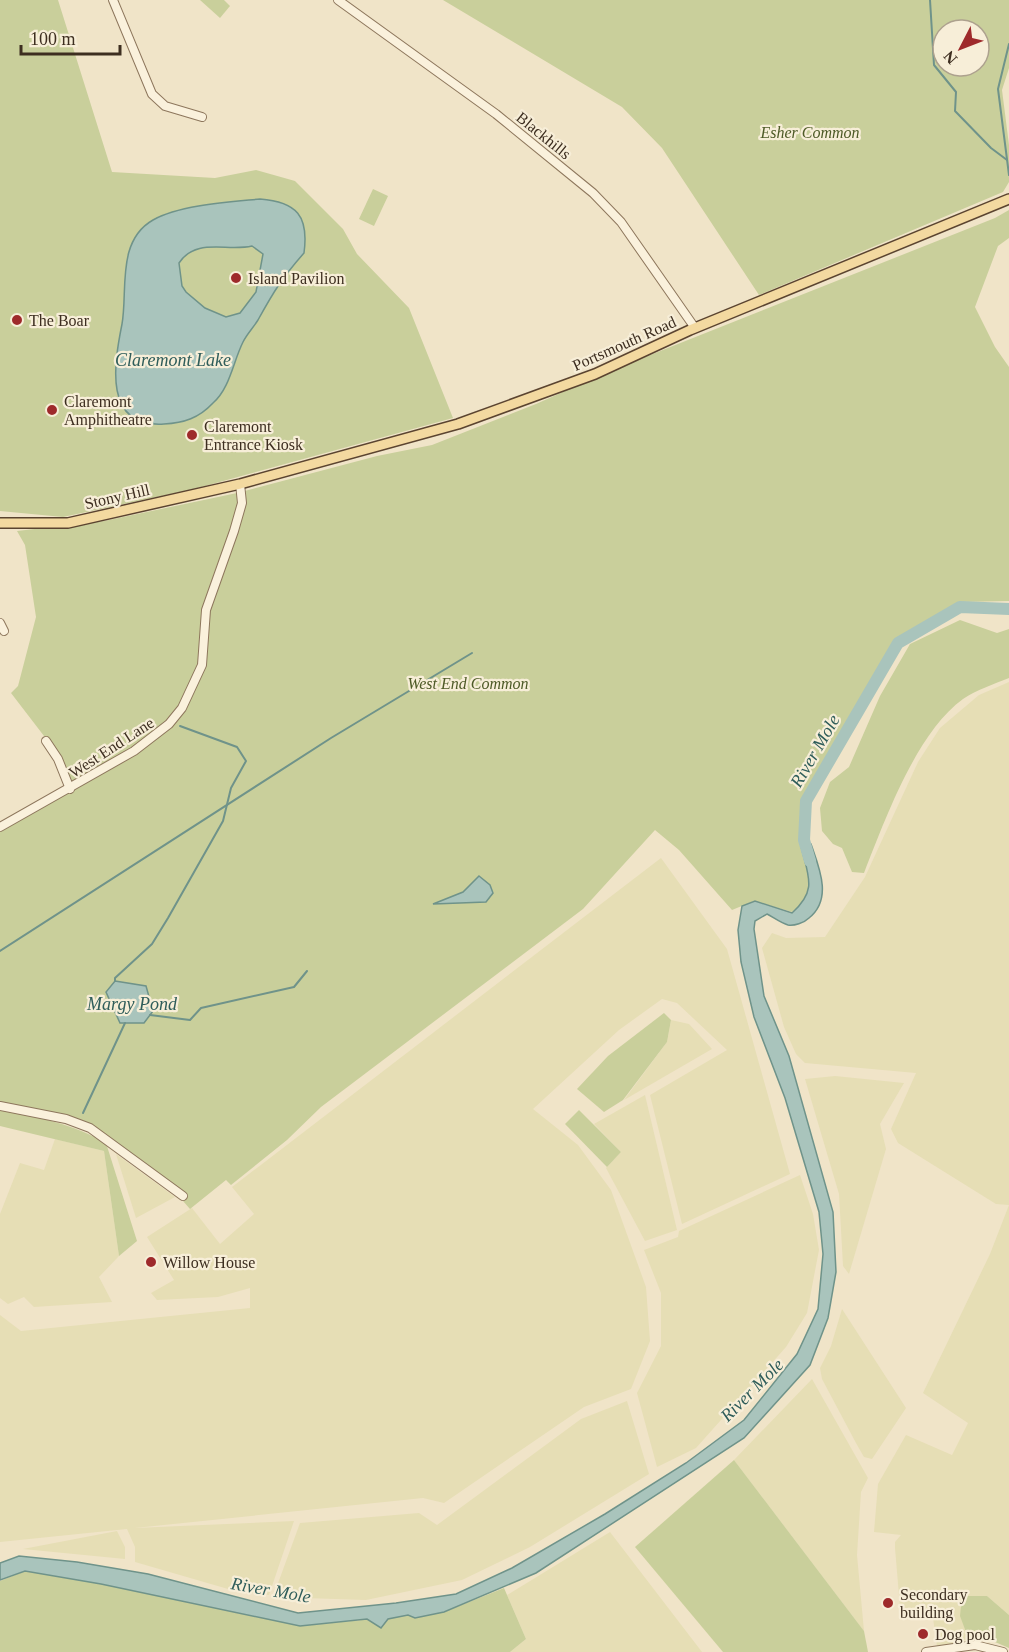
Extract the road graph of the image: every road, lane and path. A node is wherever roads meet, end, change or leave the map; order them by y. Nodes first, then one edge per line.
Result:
1 (113, 0) edge
2 (338, 0) edge
3 (202, 117) dead end
4 (1009, 199) edge
5 (695, 328) junction
6 (240, 484) junction
7 (0, 523) edge
8 (46, 741) dead end
9 (70, 789) junction
10 (0, 827) edge
11 (0, 1106) edge
12 (183, 1196) dead end
13 (926, 1652) edge
14 (1003, 1652) edge

1 - 3 street
2 - 5 street, Blackhills
4 - 5 main road, Portsmouth Road
5 - 6 main road, Portsmouth Road
6 - 7 main road, Stony Hill
6 - 9 street, West End Lane
8 - 9 street
9 - 10 street, West End Lane
11 - 12 street
13 - 14 street

